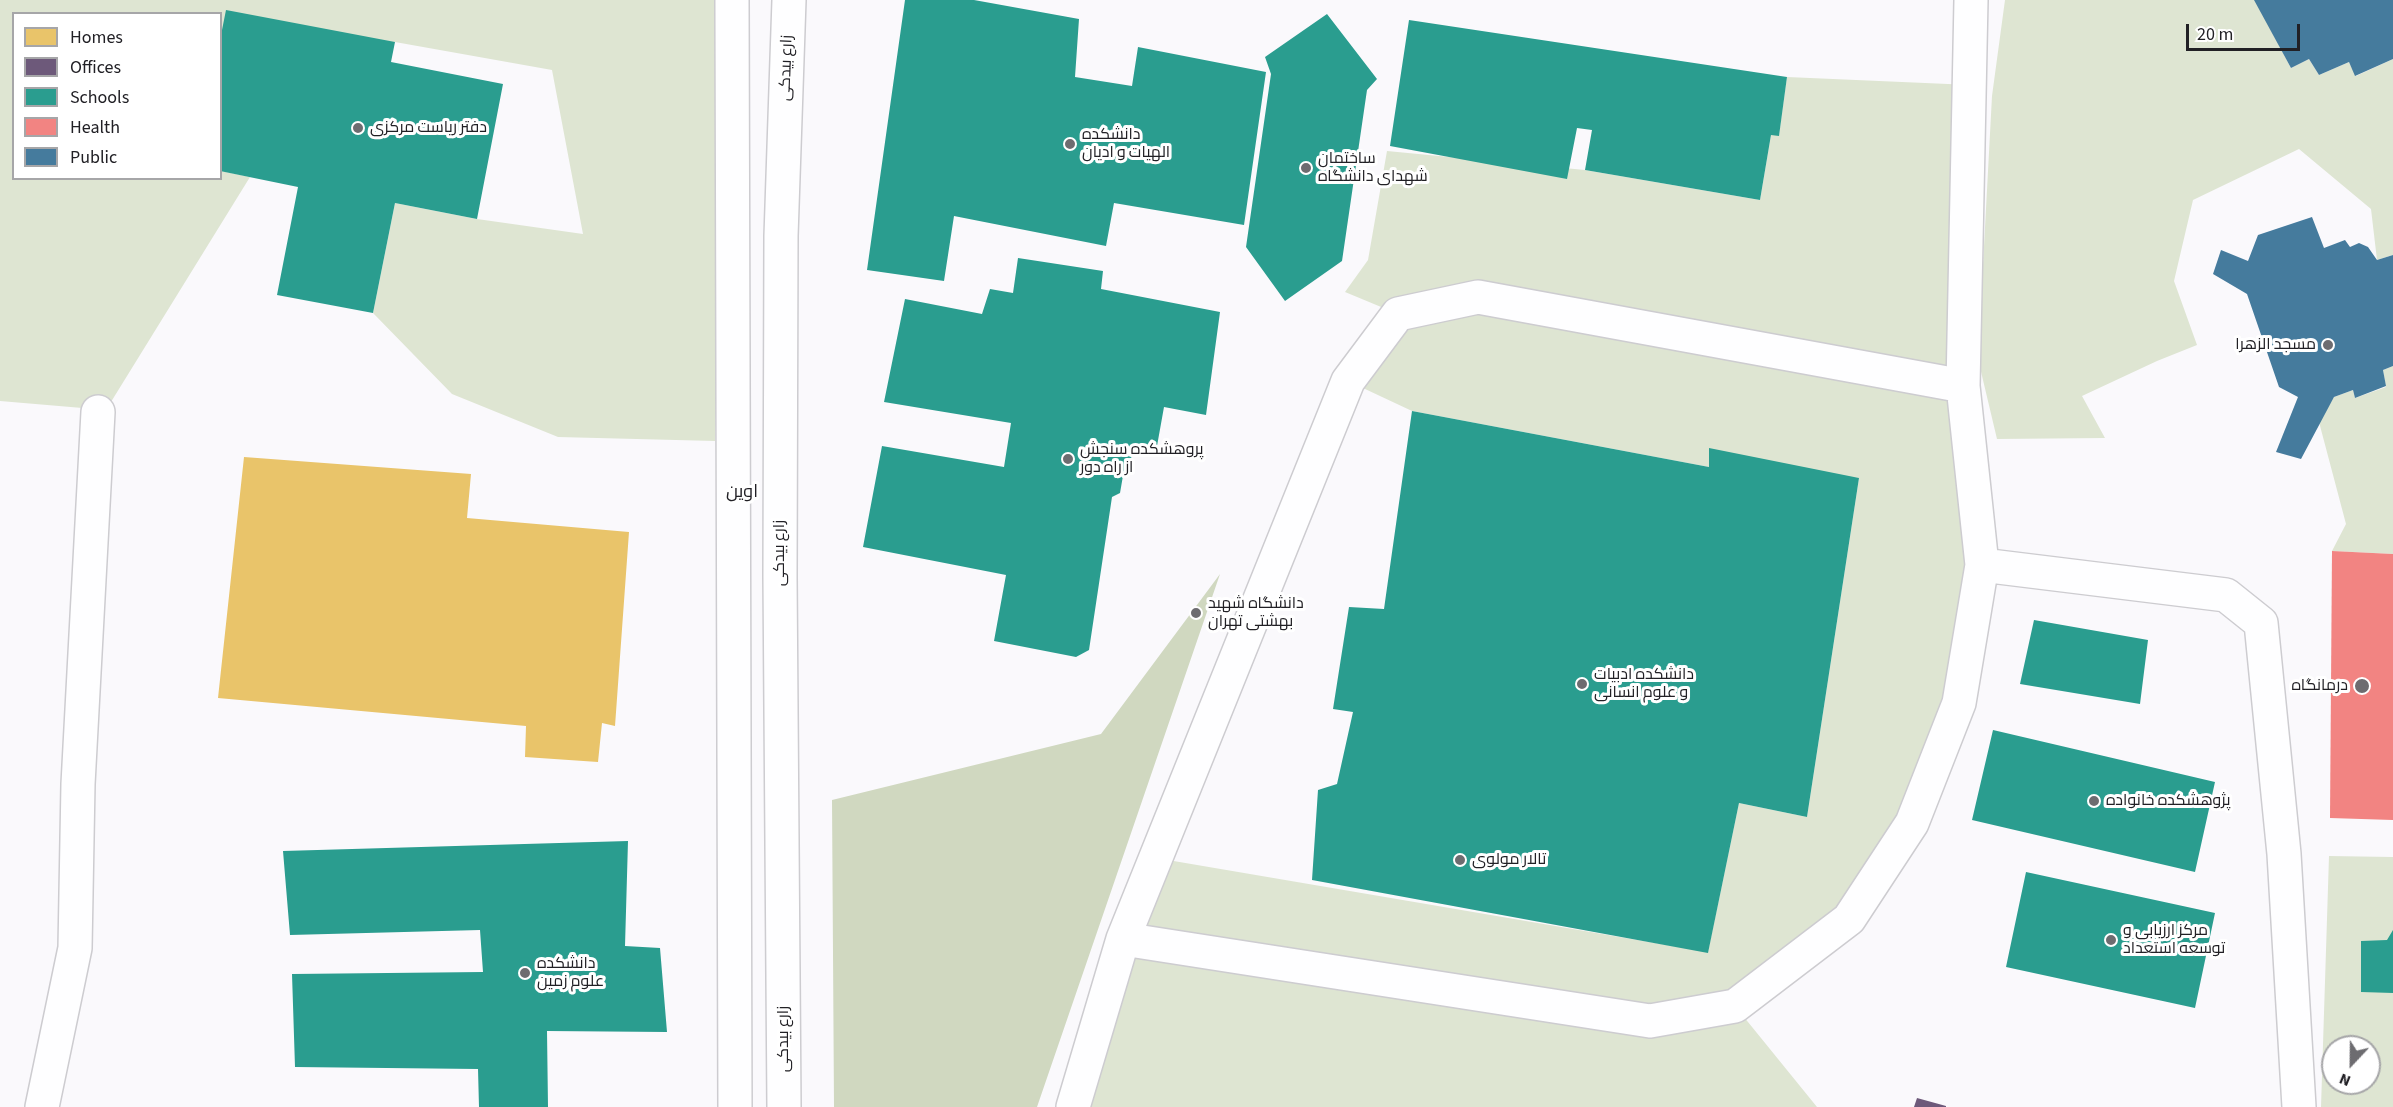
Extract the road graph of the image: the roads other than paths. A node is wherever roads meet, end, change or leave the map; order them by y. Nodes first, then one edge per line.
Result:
1 (732, 0) edge
2 (789, 0) edge
3 (1971, 0) edge
4 (1963, 386) junction
5 (98, 412) dead end
6 (1982, 565) junction
7 (1123, 939) junction
8 (42, 1107) edge
9 (735, 1107) edge
10 (784, 1107) edge
11 (1073, 1107) edge
12 (2299, 1107) edge

1 - 9 lane
2 - 10 lane, زارع بیدکی
3 - 4 lane
4 - 6 lane
4 - 7 lane
5 - 8 lane
6 - 7 lane
6 - 12 lane
7 - 11 lane

